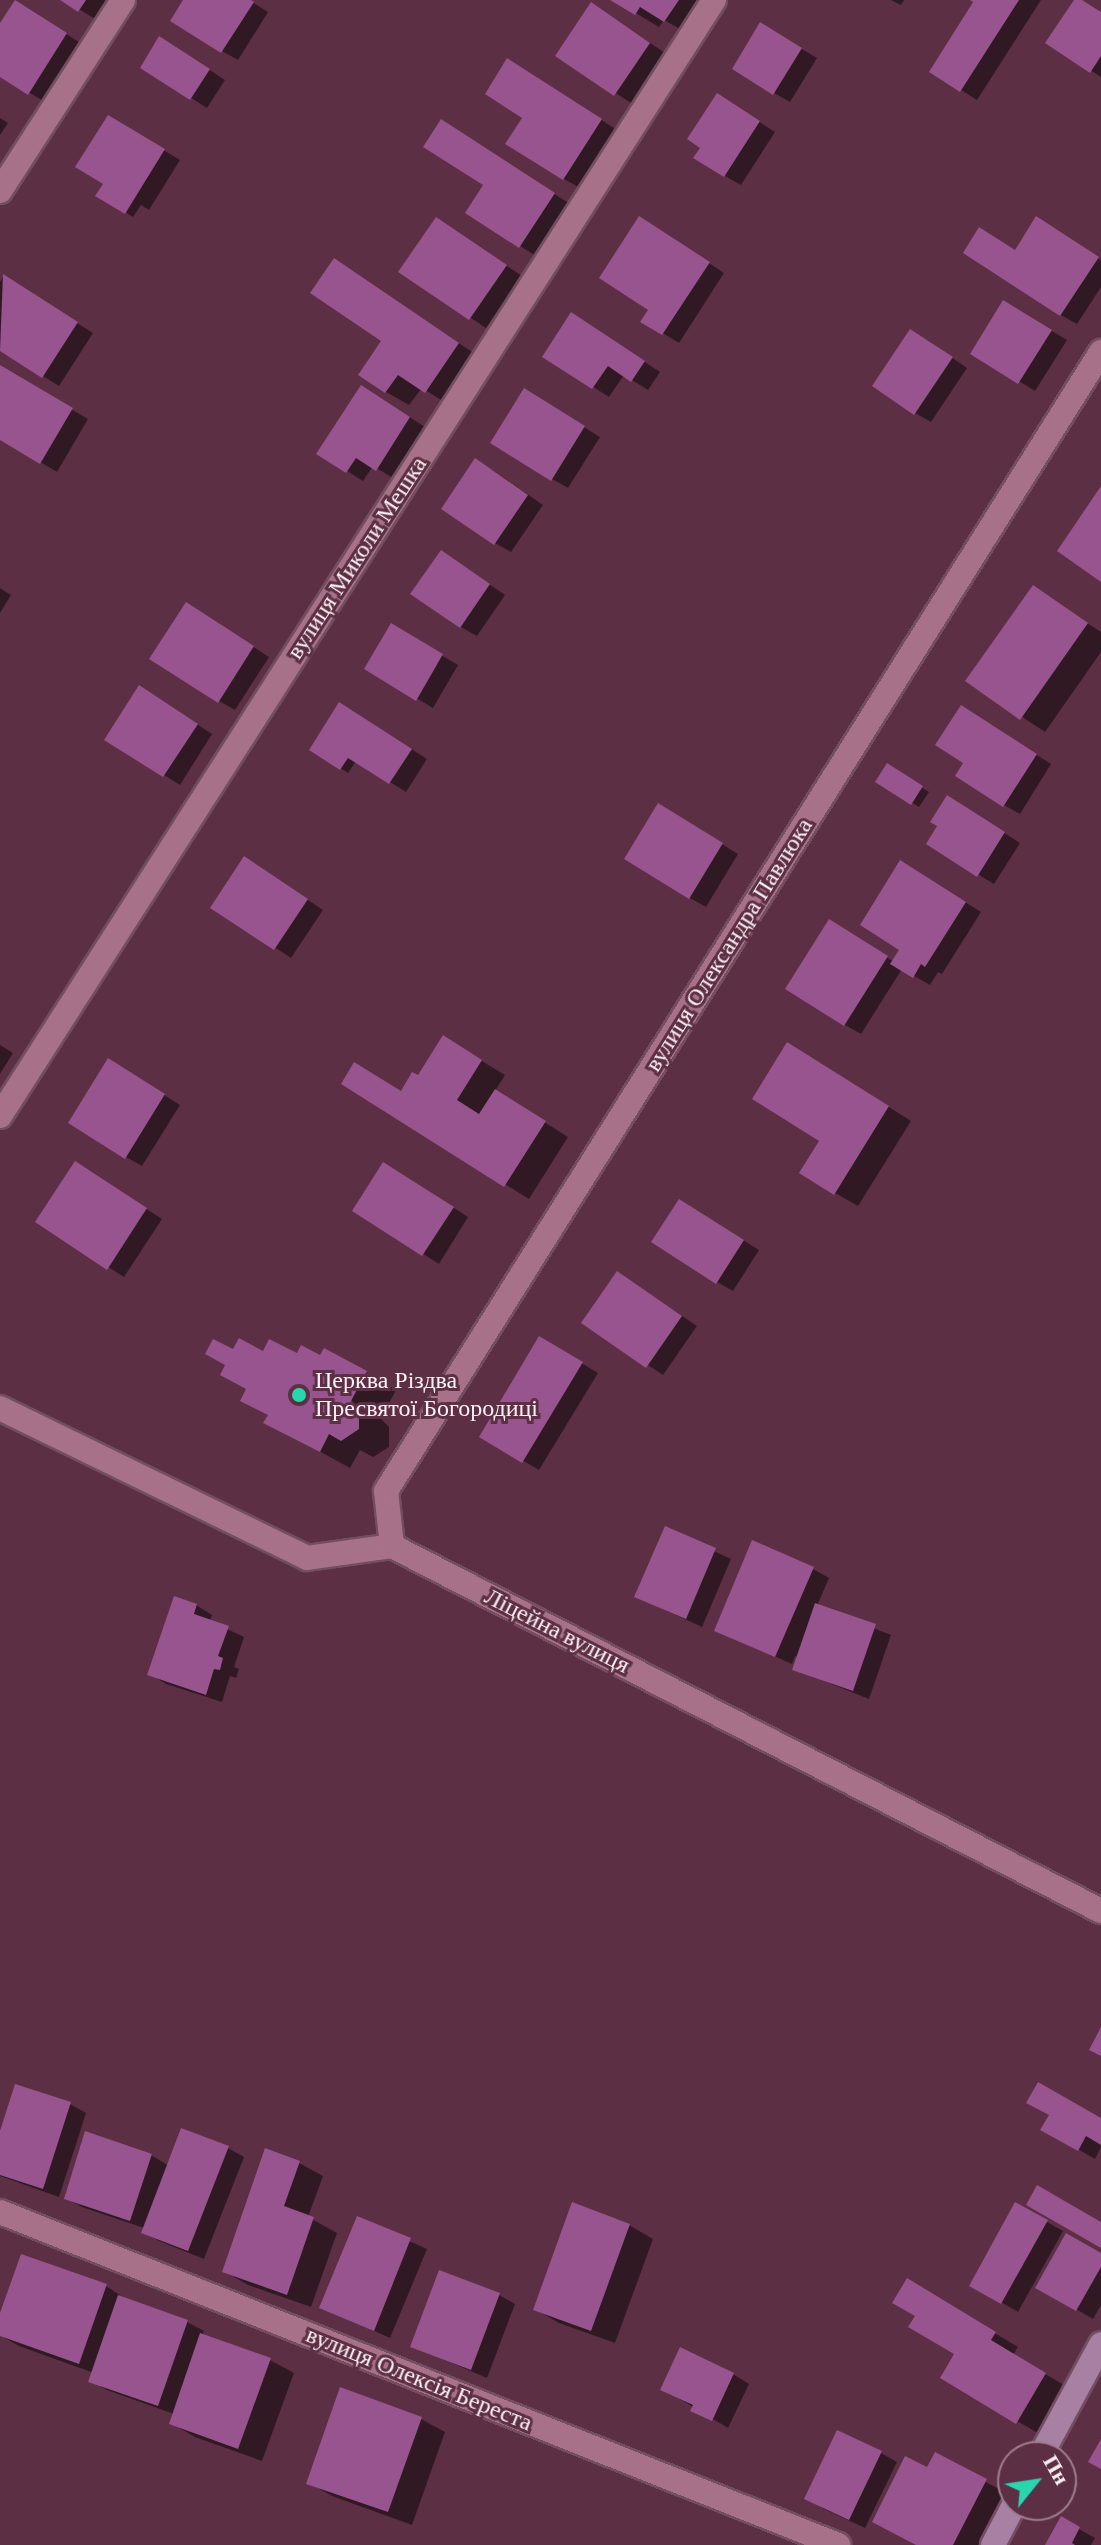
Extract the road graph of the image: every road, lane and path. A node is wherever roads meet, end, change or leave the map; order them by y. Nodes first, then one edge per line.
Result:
1 (123, 0) edge
2 (714, 0) edge
3 (0, 191) edge
4 (1101, 352) edge
5 (0, 1116) edge
6 (0, 1408) edge
7 (392, 1546) junction
8 (1101, 1911) edge
9 (0, 2212) edge
10 (1101, 2344) edge
11 (1049, 2441) edge
12 (1006, 2521) edge
13 (838, 2545) edge
14 (993, 2545) edge

1 - 3 street
2 - 5 street, вулиця Миколи Мешка
4 - 7 street, вулиця Олександра Павлюка
6 - 7 street
7 - 8 street, Ліцейна вулиця
9 - 13 street, вулиця Олексія Береста
10 - 11 street
12 - 14 street

